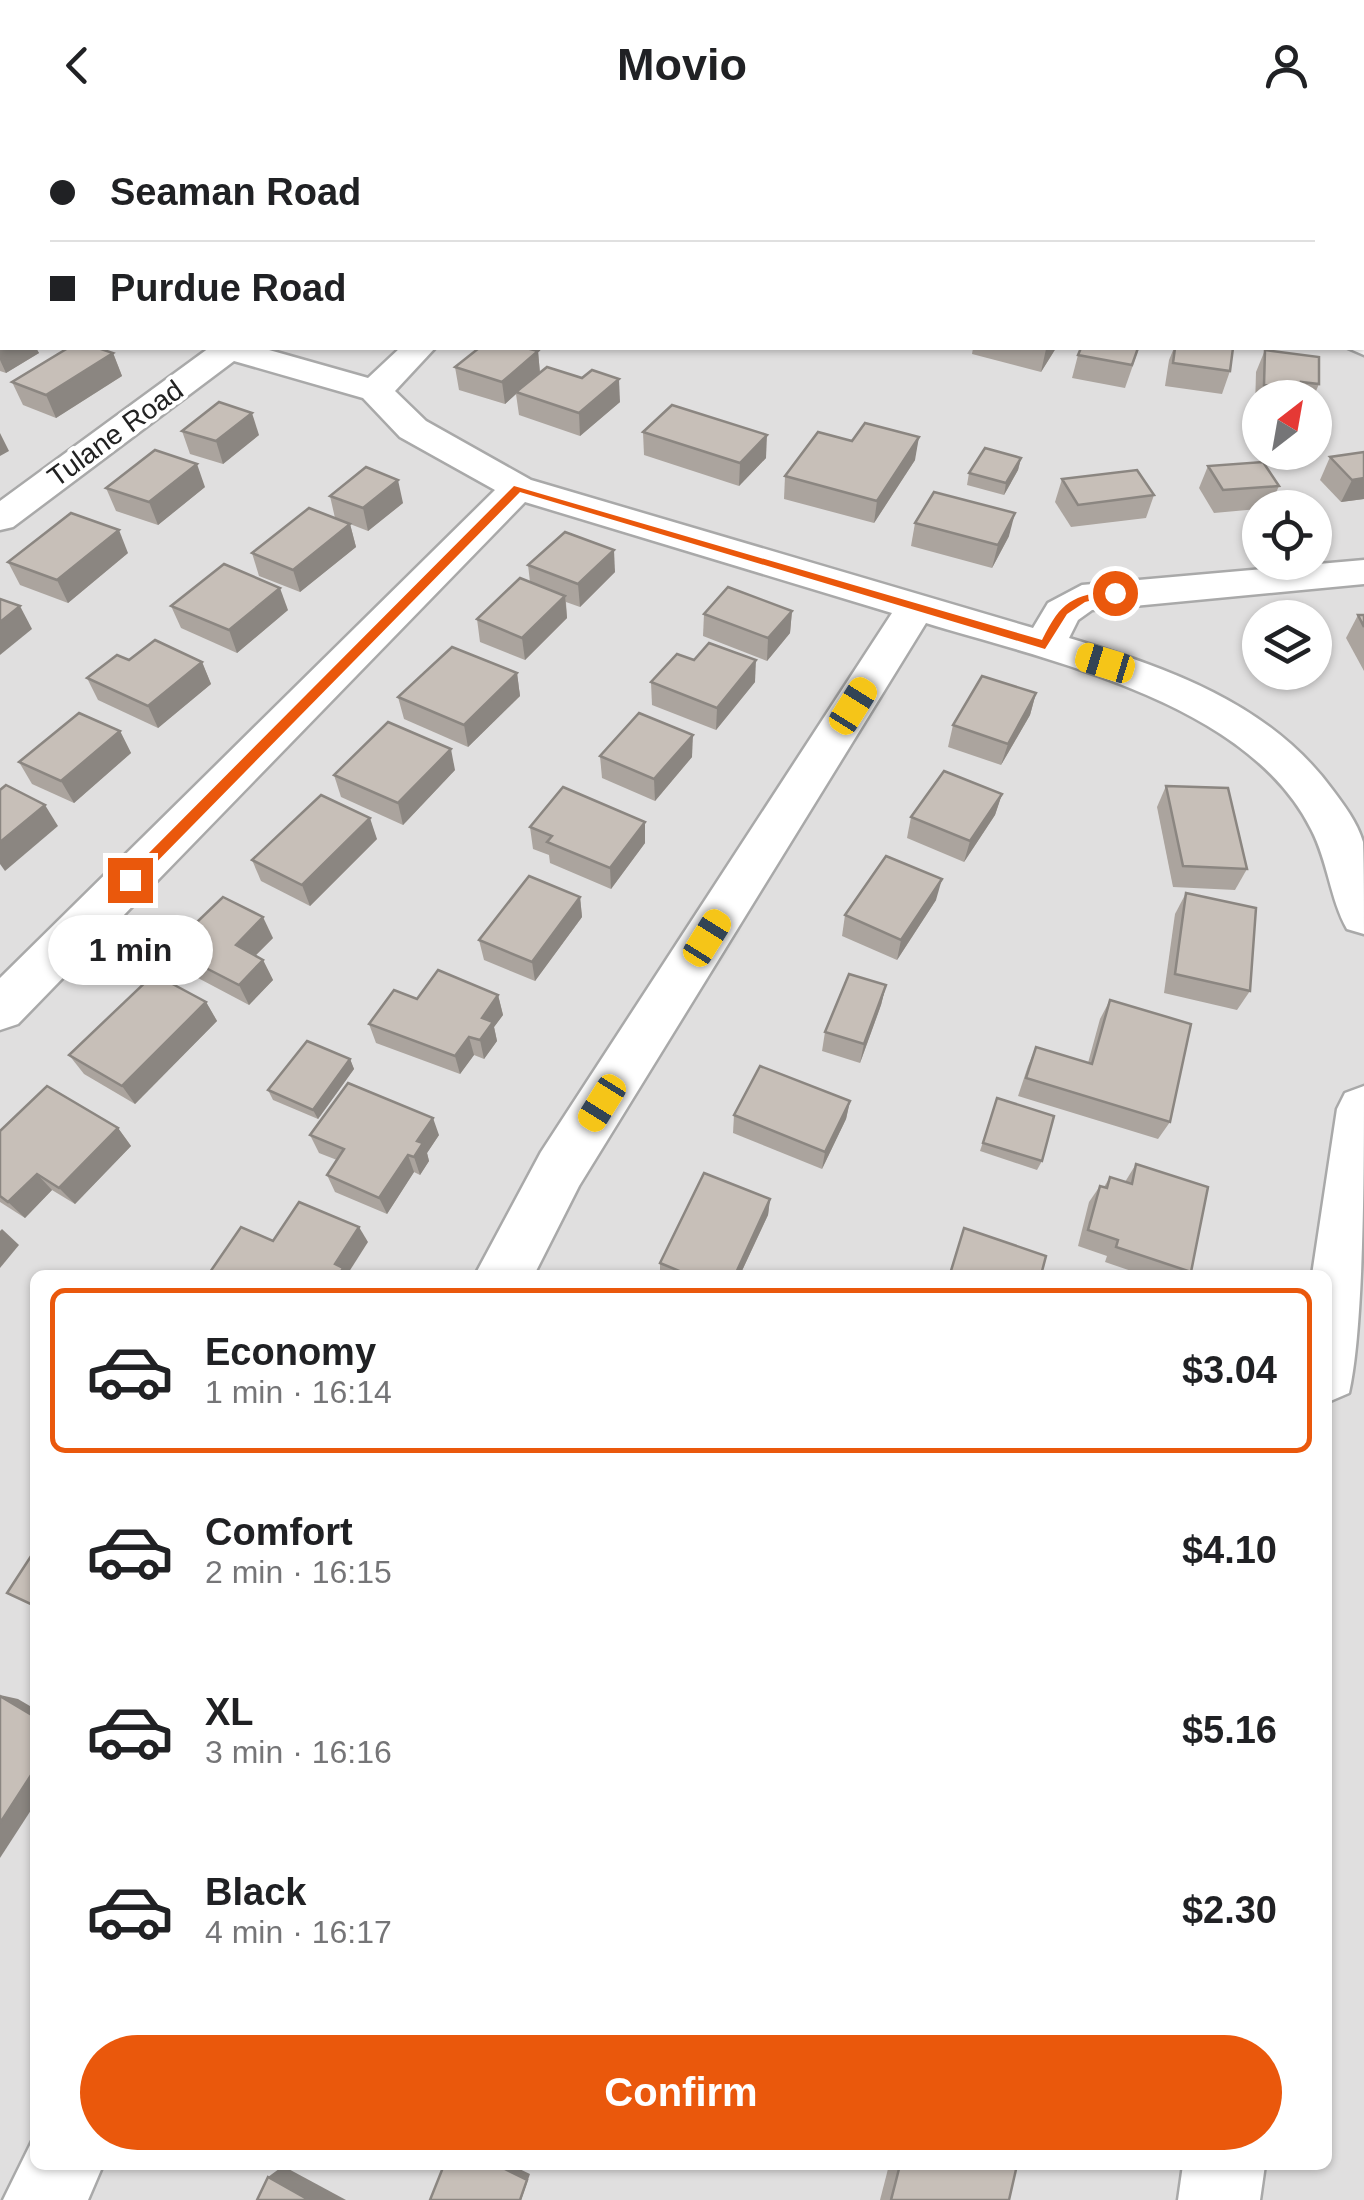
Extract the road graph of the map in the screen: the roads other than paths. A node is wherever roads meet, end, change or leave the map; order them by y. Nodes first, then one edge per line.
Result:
1 (225, 350) edge
2 (235, 350) edge
3 (417, 350) edge
4 (375, 391) junction
5 (518, 488) junction
6 (0, 518) edge
7 (1364, 572) edge
8 (916, 607) junction
9 (1045, 645) junction
10 (1364, 916) edge
11 (0, 1010) edge
12 (1364, 1110) edge
13 (1355, 1238) edge
14 (507, 1270) edge
15 (1332, 1353) edge
16 (59, 2170) edge
17 (1223, 2170) edge
18 (44, 2200) edge
19 (1219, 2200) edge

1 - 6 street, Tulane Road
2 - 4 street
3 - 4 street
4 - 5 street
5 - 8 street
5 - 11 street
7 - 9 street
8 - 9 street
8 - 14 street
9 - 10 street
12 - 13 street
13 - 15 street
16 - 18 street
17 - 19 street

